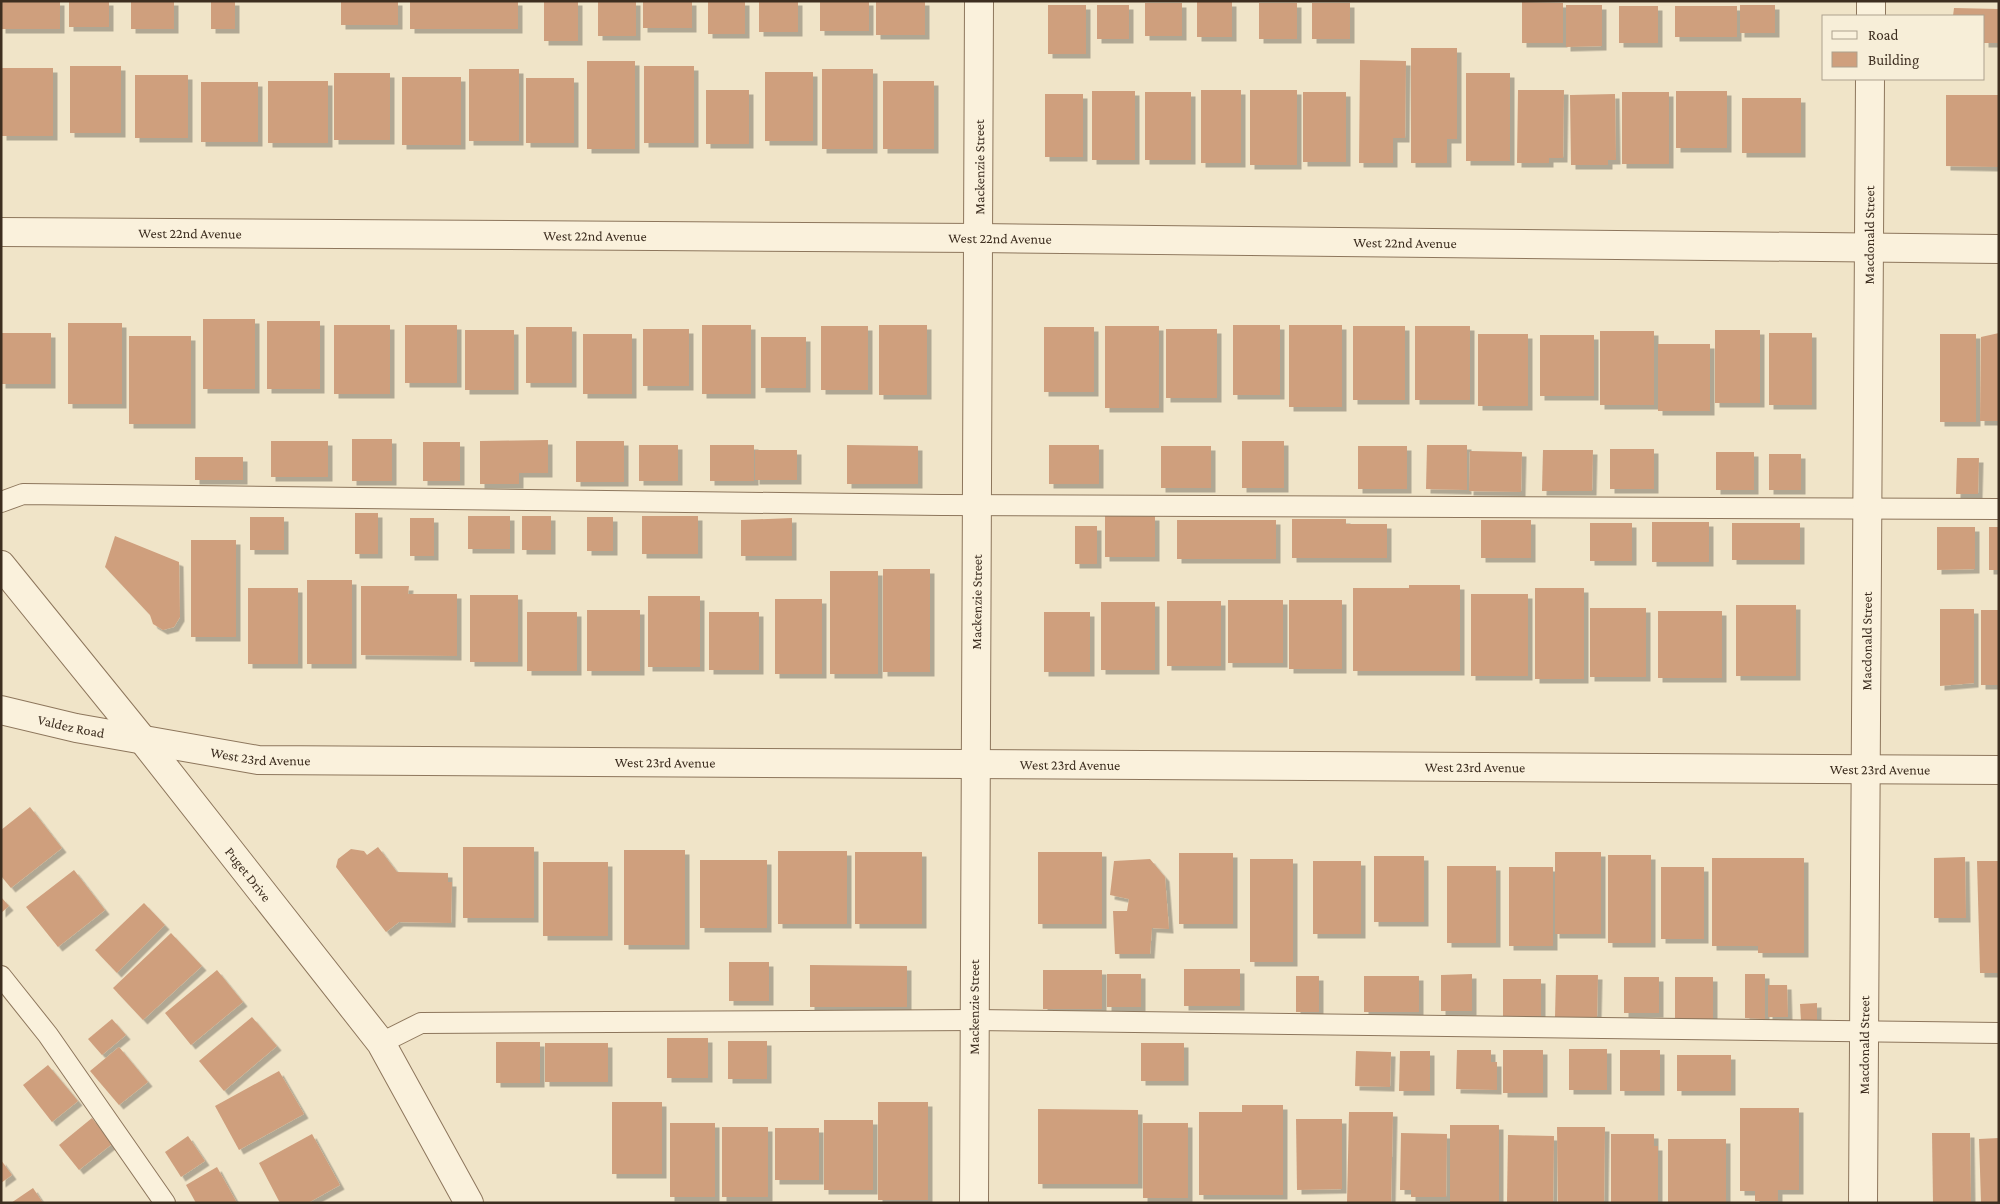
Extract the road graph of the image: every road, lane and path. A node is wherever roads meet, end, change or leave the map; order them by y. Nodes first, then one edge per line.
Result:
1 (979, 1) edge
2 (1871, 1) edge
3 (1871, 15) edge
4 (1870, 80) edge
5 (1, 232) edge
6 (979, 238) junction
7 (1868, 249) junction
8 (1999, 249) edge
9 (1, 502) edge
10 (978, 504) junction
11 (1866, 508) junction
12 (1999, 509) edge
13 (1, 565) edge
14 (1, 710) edge
15 (142, 739) junction
16 (976, 764) junction
17 (1864, 769) junction
18 (1999, 770) edge
19 (1, 976) edge
20 (973, 1020) junction
21 (1864, 1031) junction
22 (1999, 1033) edge
23 (380, 1043) junction
24 (165, 1203) edge
25 (469, 1203) edge
26 (974, 1203) edge
27 (1863, 1203) edge

1 - 6 street, Mackenzie Street
2 - 3 street
4 - 7 street, Macdonald Street
5 - 6 street, West 22nd Avenue
6 - 7 street, West 22nd Avenue
6 - 10 street, Mackenzie Street
7 - 8 street, West 22nd Avenue
7 - 11 street, Macdonald Street
9 - 10 lane
10 - 11 lane
10 - 16 street, Mackenzie Street
11 - 12 lane
11 - 17 street, Macdonald Street
13 - 15 street, Puget Drive
14 - 15 street, Valdez Road
15 - 16 street, West 23rd Avenue
15 - 23 street, Puget Drive
16 - 17 street, West 23rd Avenue
16 - 20 street, Mackenzie Street
17 - 18 street, West 23rd Avenue
17 - 21 street, Macdonald Street
19 - 24 lane
20 - 21 lane
20 - 23 lane
20 - 26 street, Mackenzie Street
21 - 22 lane
21 - 27 street, Macdonald Street
23 - 25 street, Puget Drive

